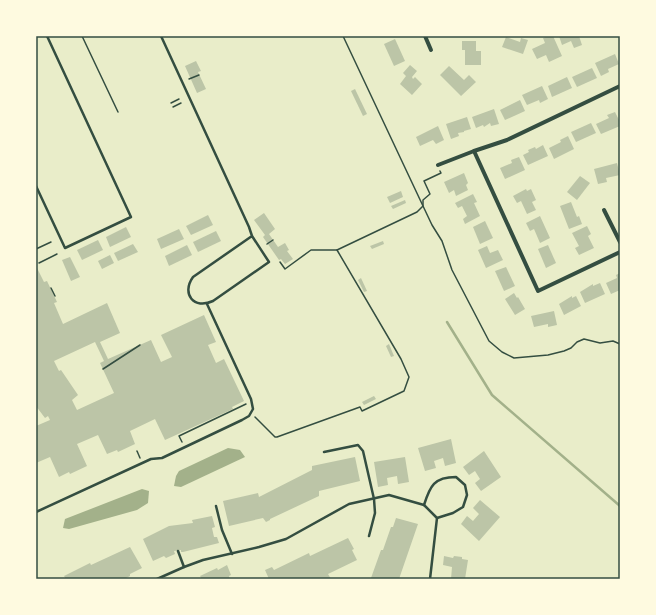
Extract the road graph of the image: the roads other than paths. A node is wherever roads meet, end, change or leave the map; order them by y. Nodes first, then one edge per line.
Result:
1 (47, 36) edge
2 (161, 36) edge
3 (425, 36) edge
4 (432, 50) dead end
5 (620, 86) edge
6 (474, 151) junction
7 (438, 165) dead end
8 (36, 186) edge
9 (604, 210) dead end
10 (252, 236) junction
11 (620, 242) edge
12 (620, 252) edge
13 (207, 304) junction
14 (324, 452) dead end
15 (374, 499) junction
16 (424, 505) junction
17 (216, 506) dead end
18 (36, 512) edge
19 (437, 518) junction
20 (368, 536) dead end
21 (178, 550) dead end
22 (232, 554) junction
23 (184, 567) junction
24 (157, 579) edge
25 (430, 579) edge

1 - 8 lane
2 - 10 lane
3 - 4 street
5 - 6 street
6 - 7 street
6 - 12 street
9 - 11 street
10 - 13 lane
10 - 13 lane
13 - 18 lane
14 - 15 lane
15 - 16 lane
15 - 20 lane
15 - 22 lane
16 - 19 lane
16 - 19 lane
17 - 22 lane
19 - 25 lane
21 - 23 lane
22 - 23 lane
23 - 24 lane

